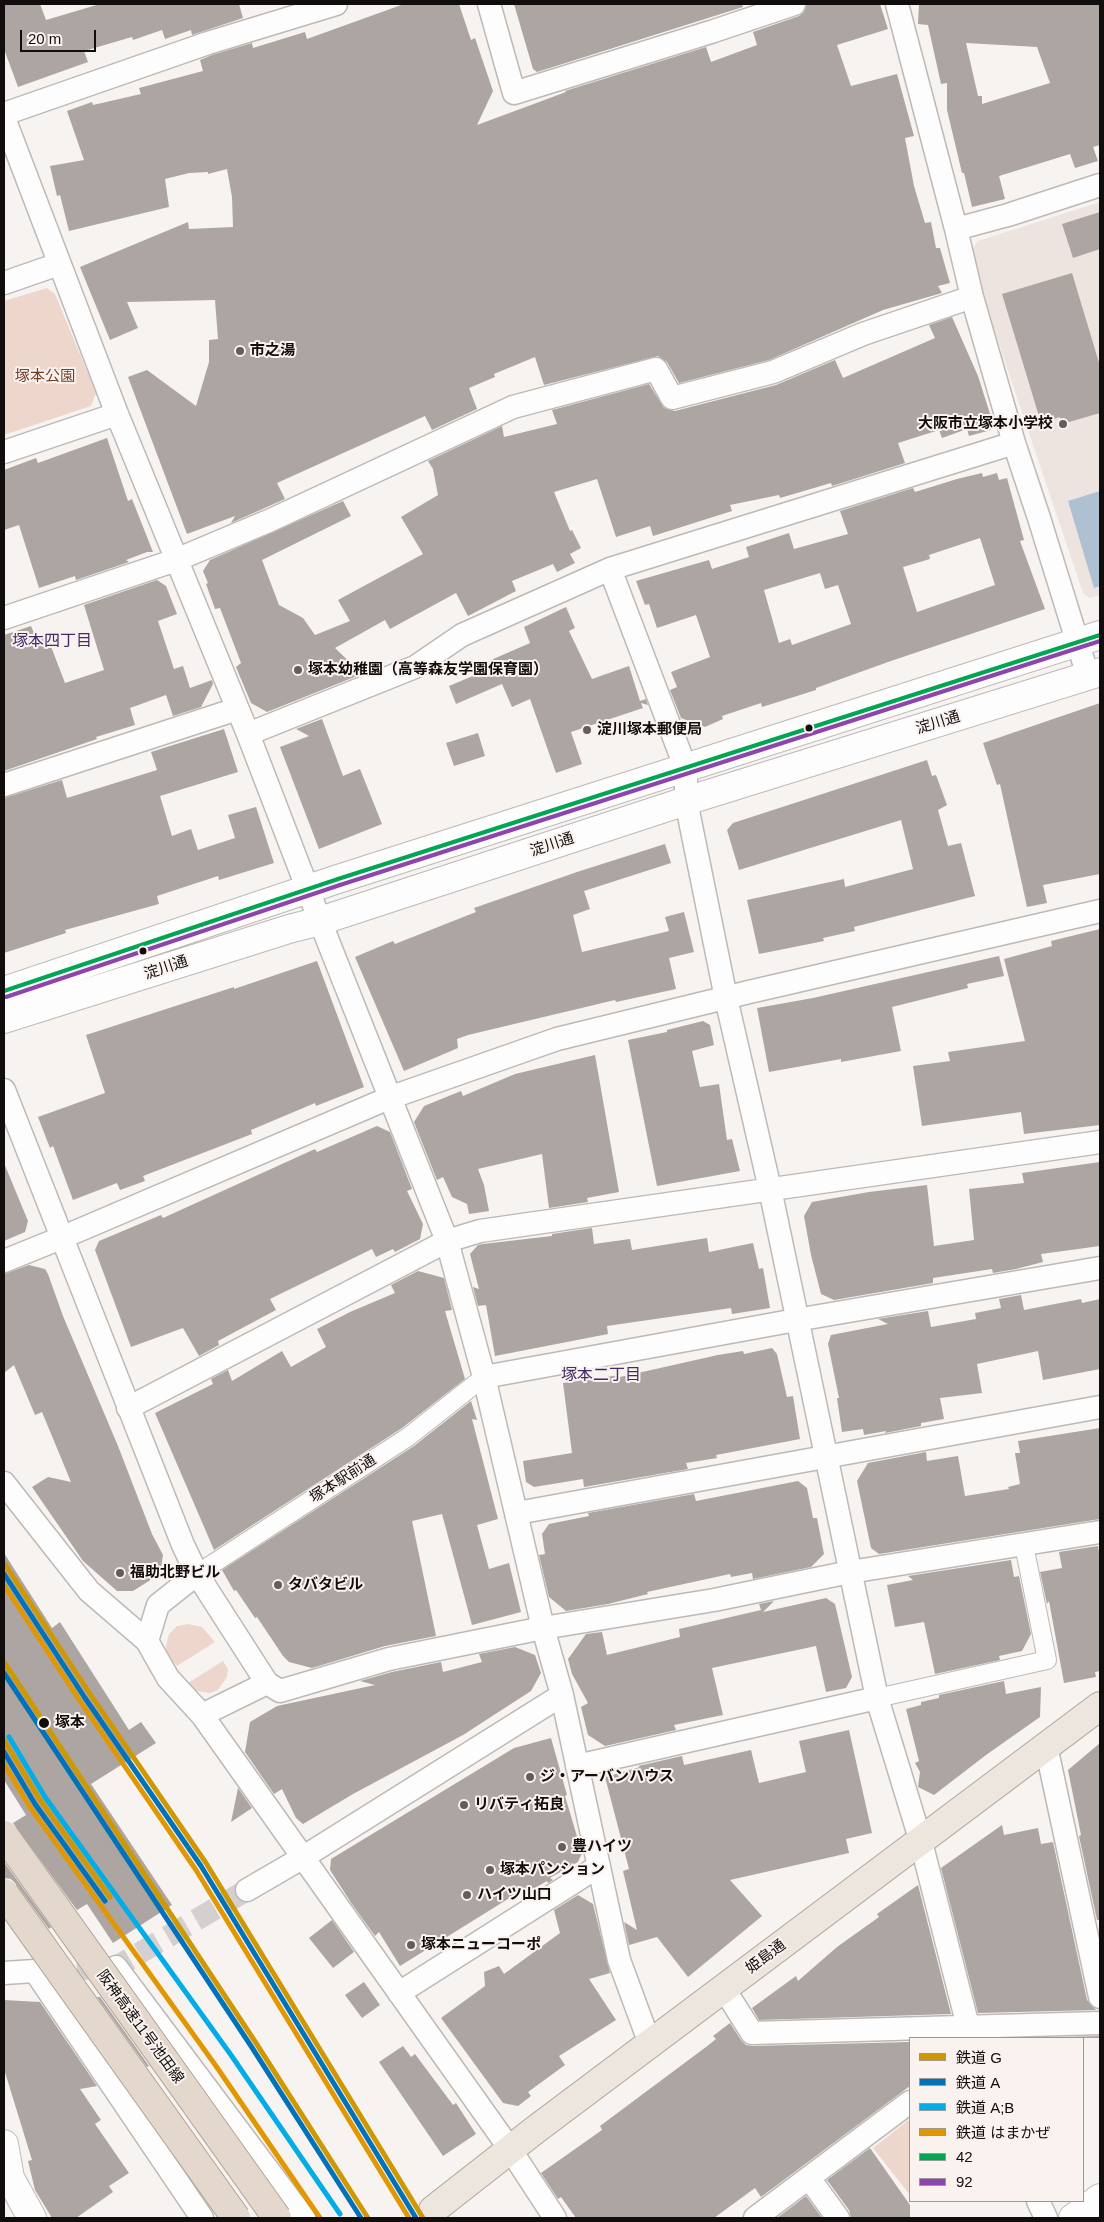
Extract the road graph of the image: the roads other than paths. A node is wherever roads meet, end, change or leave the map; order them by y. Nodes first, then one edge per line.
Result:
1 (336, 4) edge
2 (489, 4) edge
3 (794, 4) edge
4 (897, 4) edge
5 (4, 114) edge
6 (4, 118) edge
7 (1100, 184) edge
8 (956, 229) junction
9 (59, 264) junction
10 (4, 283) edge
11 (972, 297) junction
12 (117, 414) junction
13 (1014, 443) junction
14 (4, 452) edge
15 (176, 560) junction
16 (610, 569) junction
17 (4, 618) edge
18 (1089, 638) edge
19 (1094, 674) edge
20 (237, 709) junction
21 (248, 734) junction
22 (686, 769) junction
23 (4, 785) edge
24 (686, 801) junction
25 (308, 889) junction
26 (1100, 911) edge
27 (320, 921) junction
28 (4, 991) edge
29 (726, 998) junction
30 (4, 1020) edge
31 (4, 1090) edge
32 (389, 1098) junction
33 (1100, 1142) edge
34 (770, 1189) junction
35 (61, 1238) junction
36 (447, 1242) junction
37 (4, 1261) edge
38 (1100, 1268) edge
39 (796, 1320) junction
40 (484, 1377) junction
41 (1100, 1407) edge
42 (128, 1408) junction
43 (825, 1458) junction
44 (4, 1483) edge
45 (517, 1513) junction
46 (1100, 1532) edge
47 (1024, 1544) junction
48 (850, 1572) junction
49 (197, 1574) junction
50 (543, 1628) junction
51 (147, 1641) junction
52 (267, 1683) junction
53 (562, 1695) junction
54 (877, 1698) junction
55 (1100, 1706) edge
56 (202, 1716) junction
57 (1046, 1746) junction
58 (577, 1766) junction
59 (4, 1835) edge
60 (921, 1842) junction
61 (302, 1858) junction
62 (599, 1866) junction
63 (247, 1890) tunnel mouth
64 (4, 1893) edge
65 (116, 1966) dead end
66 (4, 1973) edge
67 (724, 1989) junction
68 (399, 1993) junction
69 (1100, 1997) edge
70 (1100, 2023) edge
71 (970, 2032) edge
72 (650, 2044) junction
73 (909, 2103) edge
74 (4, 2144) edge
75 (510, 2149) junction
76 (809, 2178) junction
77 (1100, 2198) edge
78 (1038, 2202) edge
79 (433, 2210) dead end
80 (199, 2217) edge
81 (32, 2218) edge
82 (236, 2218) edge
83 (277, 2218) edge
84 (304, 2218) edge
85 (556, 2218) edge
86 (755, 2218) edge
87 (838, 2218) edge
88 (1046, 2218) edge
89 (1073, 2218) edge

1 - 5 street
2 - 3 street
4 - 8 street
6 - 9 street
7 - 8 street
8 - 11 street
9 - 10 street
9 - 12 street
11 - 13 street
11 - 15 street
12 - 14 street
12 - 15 street
13 - 16 street
13 - 18 street
15 - 17 street
15 - 20 street
16 - 21 street
16 - 22 street
18 - 19 street
18 - 22 street, 淀川通
19 - 24 street, 淀川通
20 - 21 street
20 - 23 street
21 - 25 street
22 - 24 street
22 - 25 street, 淀川通
24 - 27 street, 淀川通
24 - 29 street
25 - 27 street
25 - 28 street, 淀川通
26 - 29 street
27 - 30 street, 淀川通
27 - 32 street
29 - 32 street
29 - 34 street
31 - 35 street
32 - 35 street
32 - 36 street
33 - 34 street
34 - 36 street
34 - 39 street
35 - 37 street
35 - 42 street
36 - 40 street
36 - 42 street
38 - 39 street
39 - 40 street
39 - 43 street
40 - 45 street
40 - 49 street, 塚本駅前通
41 - 43 street
42 - 49 street
43 - 45 street
43 - 48 street
44 - 51 street
45 - 50 street
46 - 47 street
47 - 48 street
47 - 54 street
48 - 50 street
48 - 54 street
49 - 51 street
49 - 52 street
50 - 52 street
50 - 53 street
51 - 56 street
52 - 56 street
53 - 58 street
53 - 61 street
54 - 58 street
54 - 60 street
55 - 57 main road, 姫島通
56 - 61 street
57 - 60 main road, 姫島通
57 - 69 street
58 - 62 street
59 - 83 highway, 阪神高速11号池田線, bridge
60 - 67 main road, 姫島通
60 - 71 street
61 - 63 street
61 - 68 street
62 - 68 street
62 - 72 street
64 - 82 highway, bridge
65 - 84 street
66 - 80 street
67 - 71 street
67 - 72 main road, 姫島通
68 - 75 street
70 - 71 street
72 - 75 main road, 姫島通
73 - 76 street
74 - 81 street
75 - 79 main road, 姫島通
75 - 85 street
76 - 86 street
76 - 87 street
77 - 89 street
78 - 88 street

